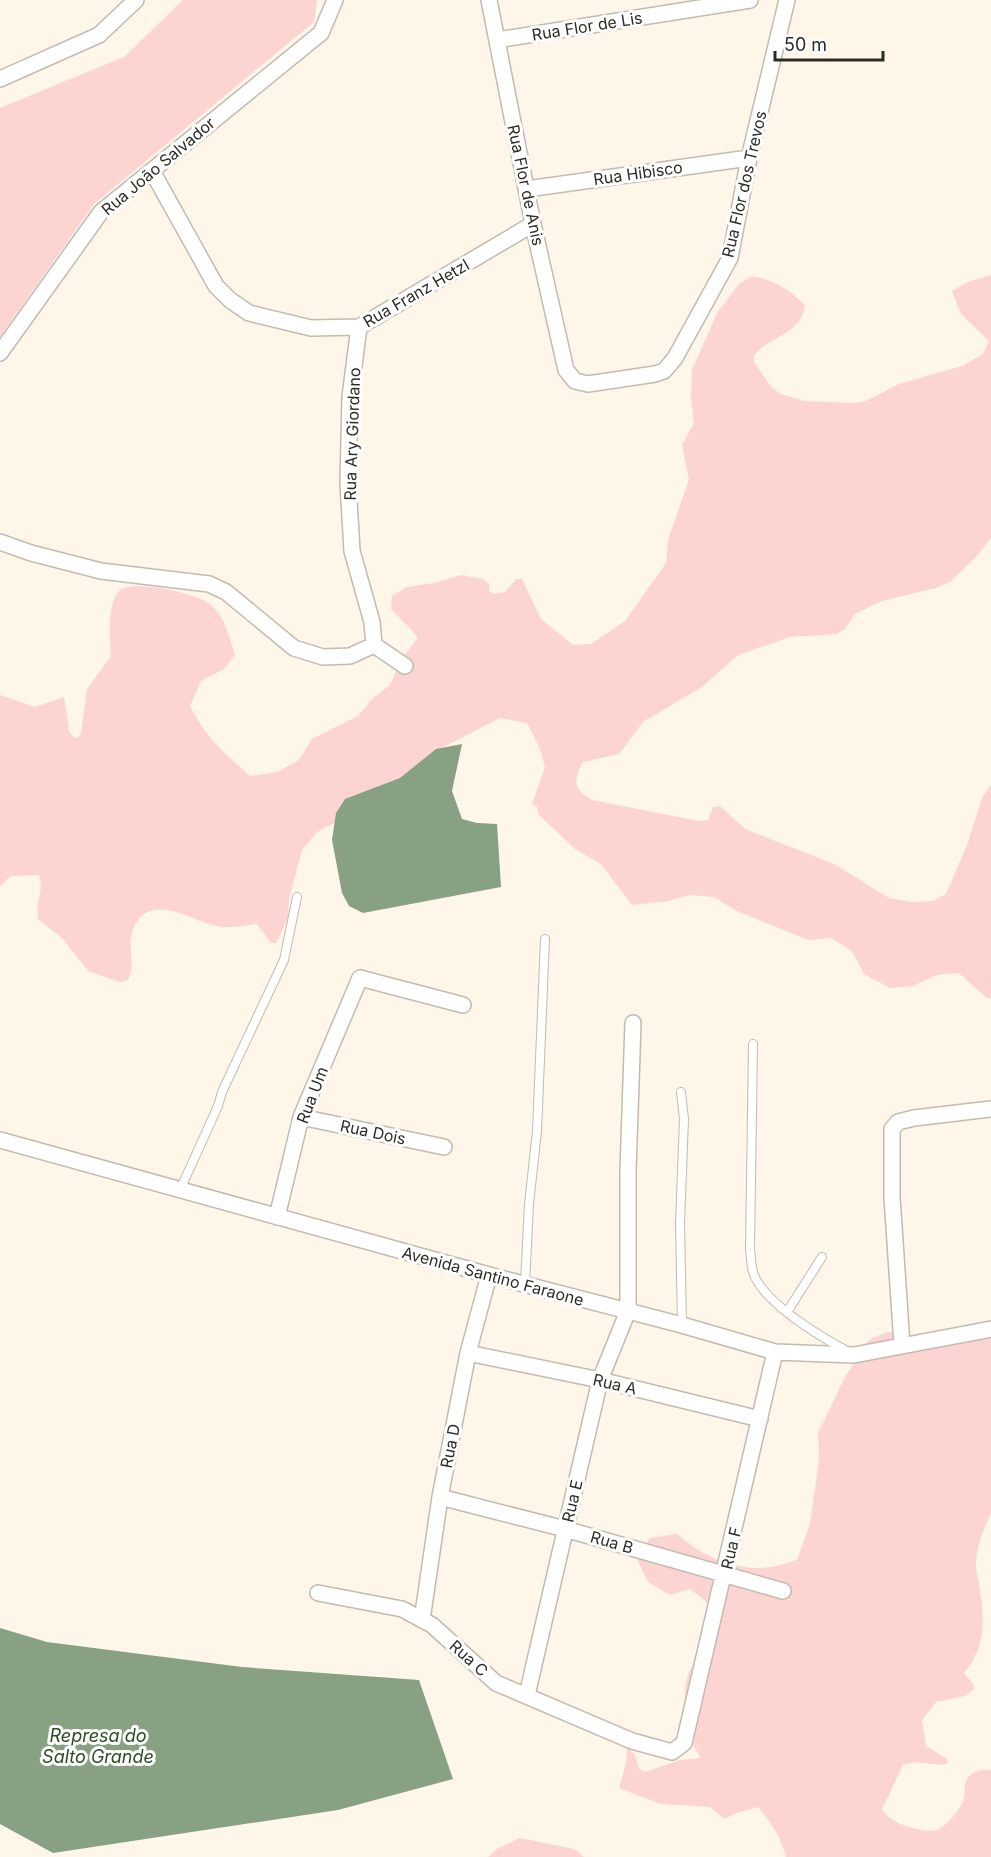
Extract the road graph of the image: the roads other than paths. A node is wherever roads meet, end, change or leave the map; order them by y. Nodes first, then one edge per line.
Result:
1 (136, 0) edge
2 (335, 0) edge
3 (489, 0) edge
4 (750, 0) edge
5 (787, 0) edge
6 (496, 40) junction
7 (0, 79) edge
8 (749, 158) junction
9 (152, 171) junction
10 (527, 189) junction
11 (533, 224) junction
12 (359, 327) junction
13 (0, 353) edge
14 (566, 370) joint
15 (0, 542) edge
16 (374, 645) junction
17 (405, 666) dead end
18 (297, 897) dead end
19 (545, 939) dead end
20 (463, 1005) dead end
21 (633, 1023) dead end
22 (753, 1044) dead end
23 (681, 1092) dead end
24 (991, 1109) edge
25 (301, 1117) junction
26 (0, 1140) edge
27 (444, 1147) dead end
28 (180, 1190) junction
29 (277, 1217) junction
30 (822, 1257) dead end
31 (489, 1275) junction
32 (525, 1285) junction
33 (628, 1311) junction
34 (787, 1312) junction
35 (682, 1325) junction
36 (991, 1329) edge
37 (902, 1345) junction
38 (775, 1352) junction
39 (468, 1353) junction
40 (854, 1355) junction
41 (600, 1380) junction
42 (760, 1419) junction
43 (440, 1497) junction
44 (565, 1529) junction
45 (724, 1575) junction
46 (783, 1591) dead end
47 (318, 1593) dead end
48 (422, 1620) junction
49 (527, 1695) junction
50 (684, 1743) joint

1 - 7 street
2 - 9 street, Rua João Salvador
3 - 6 street, Rua Flor de Anis
4 - 6 street, Rua Flor de Lis
5 - 8 street, Rua Flor dos Trevos
6 - 10 street, Rua Flor de Anis
8 - 10 street, Rua Hibisco
8 - 14 street, Rua Flor dos Trevos
9 - 12 street, Rua Franz Hetzl
9 - 13 street, Rua João Salvador
10 - 11 street, Rua Flor de Anis
11 - 12 street, Rua Franz Hetzl
11 - 14 street, Rua Flor de Anis
12 - 16 street, Rua Ary Giordano
15 - 16 street
16 - 17 street
18 - 28 lane
19 - 32 lane
20 - 25 street, Rua Um
21 - 33 street
22 - 34 lane
23 - 35 lane
24 - 37 street
25 - 27 street, Rua Dois
25 - 29 street, Rua Um
26 - 28 street, Avenida Santino Faraone
28 - 29 street, Avenida Santino Faraone
29 - 31 street, Avenida Santino Faraone
30 - 34 lane
31 - 32 street, Avenida Santino Faraone
31 - 39 street, Rua D
32 - 33 street, Avenida Santino Faraone
33 - 35 street, Avenida Santino Faraone
33 - 41 street, Rua E
34 - 40 lane
35 - 38 street, Avenida Santino Faraone
36 - 37 street, Avenida Santino Faraone
37 - 40 street, Avenida Santino Faraone
38 - 40 street, Avenida Santino Faraone
38 - 42 street, Rua F
39 - 41 street, Rua A
39 - 43 street, Rua D
41 - 42 street, Rua A
41 - 44 street, Rua E
42 - 45 street, Rua F
43 - 44 street, Rua B
43 - 48 street, Rua D
44 - 45 street, Rua B
44 - 49 street, Rua E
45 - 46 street, Rua B
45 - 50 street, Rua F
47 - 48 street, Rua C
48 - 49 street, Rua C
49 - 50 street, Rua C

